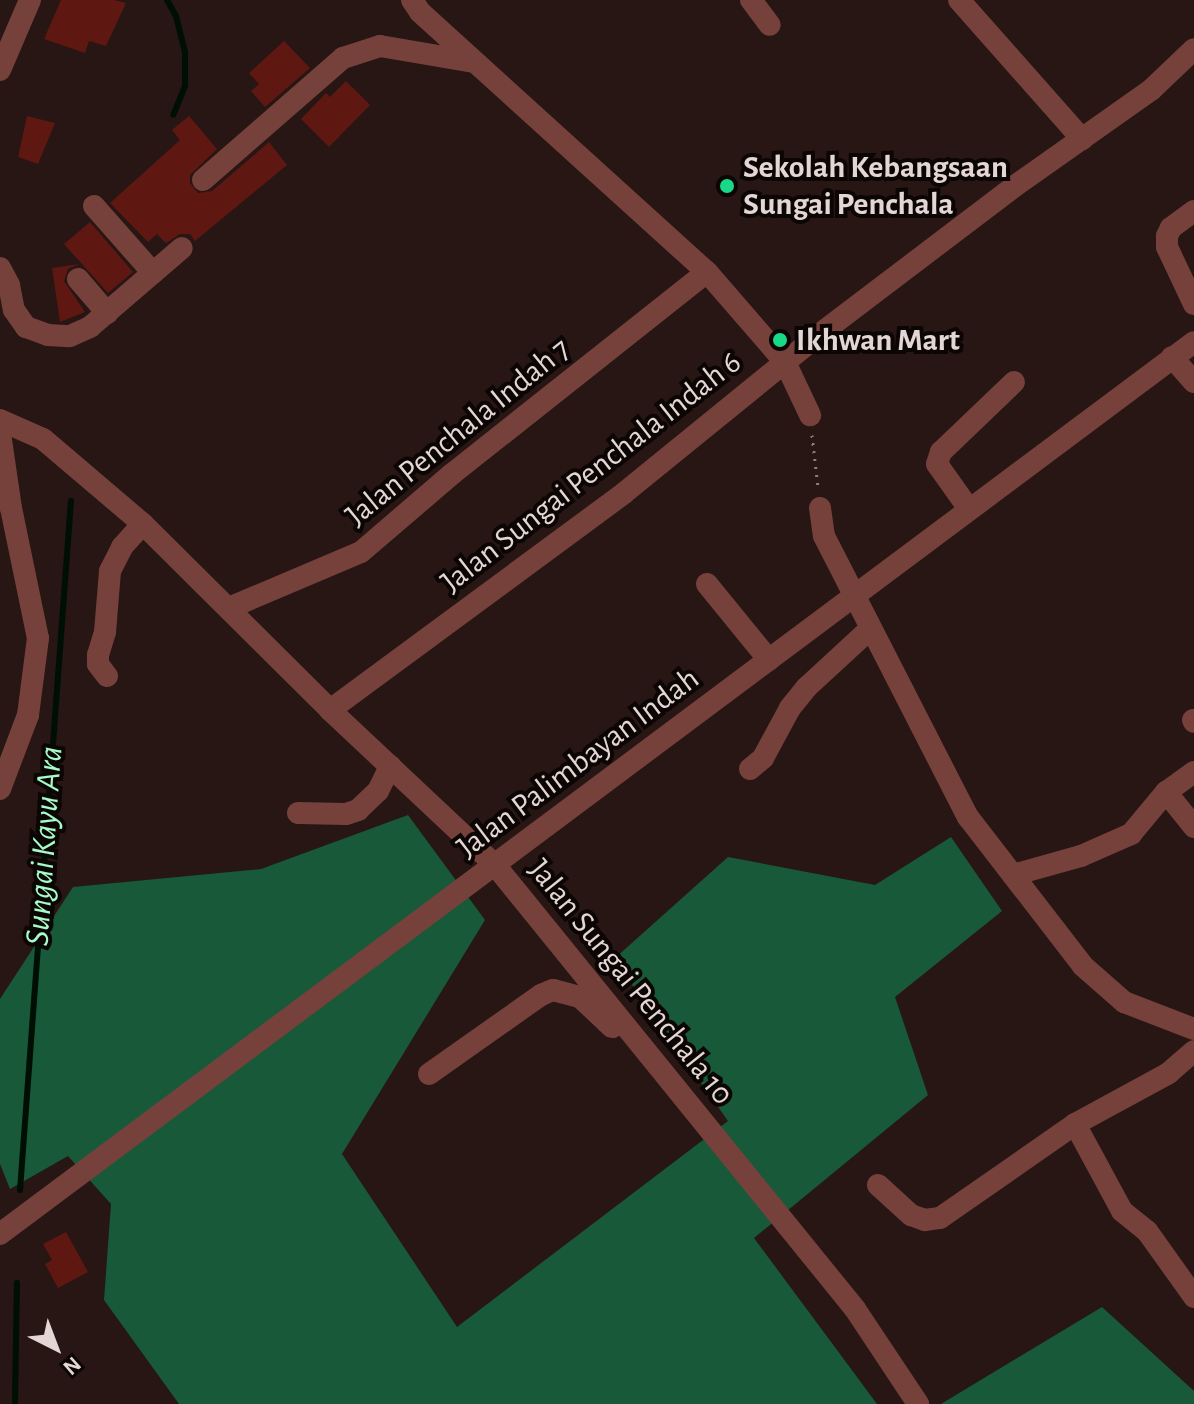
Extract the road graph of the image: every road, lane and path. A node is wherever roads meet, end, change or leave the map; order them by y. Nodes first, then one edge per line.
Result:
1 (30, 0) edge
2 (412, 0) edge
3 (751, 0) edge
4 (959, 0) edge
5 (770, 25) dead end
6 (1194, 49) edge
7 (475, 62) junction
8 (0, 70) edge
9 (1082, 139) junction
10 (203, 180) dead end
11 (94, 206) dead end
12 (1194, 211) edge
13 (182, 248) dead end
14 (0, 268) edge
15 (707, 272) junction
16 (153, 273) junction
17 (78, 279) dead end
18 (1194, 304) edge
19 (107, 313) junction
20 (1194, 342) edge
21 (1172, 357) junction
22 (785, 362) junction
23 (1014, 382) dead end
24 (1194, 382) edge
25 (810, 415) joint
26 (0, 420) edge
27 (0, 433) edge
28 (820, 508) joint
29 (969, 509) junction
30 (143, 524) junction
31 (707, 584) dead end
32 (854, 594) junction
33 (229, 608) junction
34 (871, 628) junction
35 (769, 660) junction
36 (107, 676) dead end
37 (330, 710) junction
38 (390, 766) junction
39 (750, 769) dead end
40 (1194, 772) edge
41 (1, 784) edge
42 (1166, 792) junction
43 (298, 813) dead end
44 (1194, 827) edge
45 (495, 865) junction
46 (1013, 875) junction
47 (1194, 1029) edge
48 (634, 1036) junction
49 (1194, 1051) edge
50 (429, 1074) dead end
51 (1075, 1124) junction
52 (878, 1185) dead end
53 (0, 1234) edge
54 (1194, 1297) edge
55 (918, 1404) edge

1 - 8 street
2 - 7 street
3 - 5 street
4 - 9 street
6 - 9 street, Jalan Sungai Penchala Indah 6
7 - 10 street
7 - 15 street
9 - 22 street, Jalan Sungai Penchala Indah 6
11 - 16 street
12 - 18 street
13 - 16 street
14 - 19 street
15 - 22 street
15 - 33 street, Jalan Penchala Indah 7
16 - 19 street
17 - 19 street
20 - 21 street, Jalan Palimbayan Indah
21 - 24 street
21 - 29 street, Jalan Palimbayan Indah
22 - 25 street
22 - 37 street, Jalan Sungai Penchala Indah 6
23 - 29 street
25 - 28 path
26 - 30 street, Jalan Sungai Penchala 10
27 - 41 street
28 - 32 street
29 - 32 street, Jalan Palimbayan Indah
30 - 33 street, Jalan Sungai Penchala 10
30 - 36 street
31 - 35 street
32 - 34 street
32 - 35 street, Jalan Palimbayan Indah
33 - 37 street, Jalan Sungai Penchala 10
34 - 39 street
34 - 46 street
35 - 45 street, Jalan Palimbayan Indah
37 - 38 street, Jalan Sungai Penchala 10
38 - 43 street
38 - 45 street, Jalan Sungai Penchala 10
40 - 42 street
42 - 44 street
42 - 46 street
45 - 48 street, Jalan Sungai Penchala 10
45 - 53 street, Jalan Palimbayan Indah
46 - 47 street
48 - 50 street
48 - 55 street, Jalan Sungai Penchala 10
49 - 51 street
51 - 52 street
51 - 54 street

